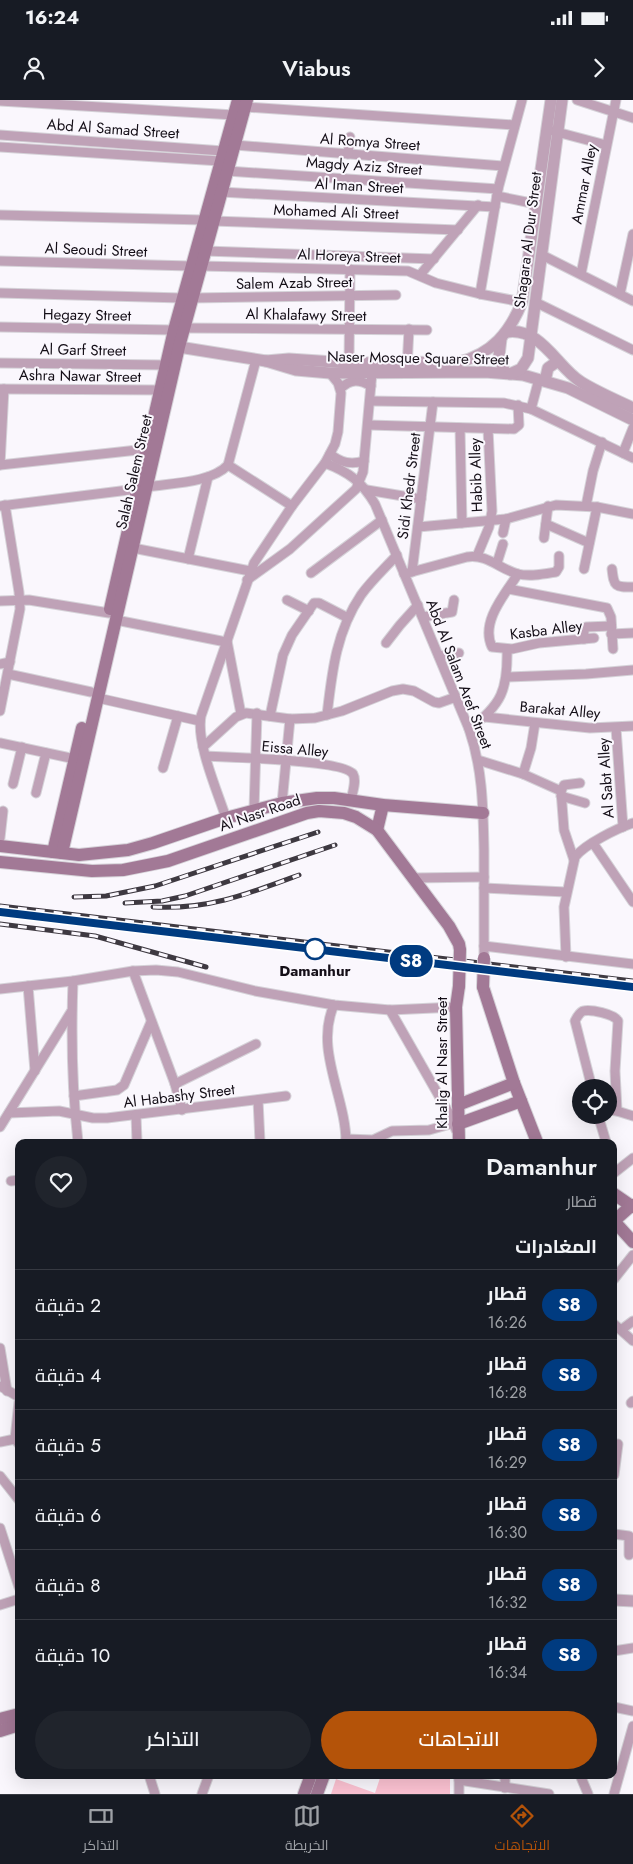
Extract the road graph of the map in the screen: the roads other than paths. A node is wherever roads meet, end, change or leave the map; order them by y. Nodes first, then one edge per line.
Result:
1 (522, 100) edge
2 (552, 100) edge
3 (562, 100) edge
4 (577, 100) edge
5 (616, 100) edge
6 (0, 101) edge
7 (22, 101) edge
8 (243, 102) edge
9 (79, 103) edge
10 (614, 112) junction
11 (234, 115) junction
12 (633, 118) edge
13 (514, 125) junction
14 (552, 131) junction
15 (0, 135) edge
16 (350, 137) dead end
17 (606, 144) junction
18 (0, 147) edge
19 (348, 154) junction
20 (226, 157) junction
21 (503, 166) junction
22 (222, 192) junction
23 (497, 193) junction
24 (536, 204) junction
25 (478, 205) junction
26 (495, 207) junction
27 (0, 215) edge
28 (209, 221) junction
29 (458, 230) junction
30 (633, 234) edge
31 (205, 251) junction
32 (542, 255) junction
33 (434, 259) junction
34 (0, 261) edge
35 (196, 266) junction
36 (350, 269) junction
37 (580, 274) junction
38 (420, 275) junction
39 (0, 293) edge
40 (480, 294) junction
41 (620, 294) junction
42 (396, 295) dead end
43 (350, 296) junction
44 (187, 298) junction
45 (633, 301) edge
46 (522, 302) junction
47 (535, 302) junction
48 (0, 327) edge
49 (179, 329) junction
50 (349, 329) junction
51 (409, 330) junction
52 (427, 330) dead end
53 (504, 335) junction
54 (531, 336) junction
55 (179, 347) junction
56 (633, 350) edge
57 (261, 361) junction
58 (558, 361) junction
59 (349, 362) junction
60 (0, 363) edge
61 (165, 365) junction
62 (407, 368) junction
63 (330, 373) junction
64 (372, 373) junction
65 (508, 374) junction
66 (542, 380) junction
67 (371, 386) junction
68 (341, 388) junction
69 (2, 389) edge
70 (159, 390) junction
71 (370, 401) junction
72 (433, 402) junction
73 (518, 405) junction
74 (633, 408) edge
75 (532, 409) junction
76 (633, 420) edge
77 (368, 425) junction
78 (430, 427) junction
79 (460, 428) junction
80 (633, 428) edge
81 (488, 429) junction
82 (602, 442) junction
83 (147, 449) junction
84 (623, 453) junction
85 (330, 454) junction
86 (633, 458) edge
87 (364, 461) junction
88 (325, 463) junction
89 (0, 465) edge
90 (228, 465) junction
91 (208, 477) junction
92 (360, 482) junction
93 (142, 488) junction
94 (367, 490) junction
95 (421, 499) junction
96 (2, 506) edge
97 (292, 506) junction
98 (548, 506) junction
99 (586, 506) junction
100 (596, 507) junction
101 (633, 514) edge
102 (506, 519) junction
103 (382, 520) junction
104 (492, 520) junction
105 (462, 523) junction
106 (546, 524) junction
107 (418, 527) junction
108 (503, 533) dead end
109 (544, 538) dead end
110 (589, 543) junction
111 (503, 544) dead end
112 (133, 548) junction
113 (396, 555) junction
114 (478, 556) junction
115 (560, 556) dead end
116 (188, 559) junction
117 (497, 563) junction
118 (584, 569) dead end
119 (612, 569) dead end
120 (250, 570) junction
121 (311, 573) dead end
122 (408, 573) junction
123 (518, 574) junction
124 (247, 580) junction
125 (633, 587) edge
126 (508, 589) junction
127 (20, 600) junction
128 (287, 600) dead end
129 (454, 600) dead end
130 (0, 601) edge
131 (418, 605) junction
132 (309, 611) junction
133 (112, 617) junction
134 (348, 618) junction
135 (423, 618) junction
136 (611, 630) junction
137 (633, 633) edge
138 (594, 638) dead end
139 (584, 639) junction
140 (226, 640) junction
141 (386, 643) dead end
142 (507, 649) junction
143 (613, 650) dead end
144 (459, 653) dead end
145 (439, 656) junction
146 (10, 662) junction
147 (0, 664) edge
148 (633, 670) edge
149 (8, 674) junction
150 (507, 677) junction
151 (94, 695) junction
152 (456, 697) junction
153 (0, 711) edge
154 (257, 713) junction
155 (241, 714) junction
156 (327, 715) junction
157 (178, 716) junction
158 (270, 716) junction
159 (485, 718) junction
160 (290, 719) junction
161 (200, 721) junction
162 (535, 723) junction
163 (633, 726) edge
164 (616, 728) junction
165 (469, 729) junction
166 (0, 743) edge
167 (22, 748) junction
168 (204, 751) junction
169 (46, 752) junction
170 (75, 759) junction
171 (255, 759) junction
172 (478, 760) junction
173 (286, 761) junction
174 (163, 768) dead end
175 (523, 774) junction
176 (580, 783) dead end
177 (13, 784) dead end
178 (36, 793) dead end
179 (561, 793) junction
180 (351, 800) junction
181 (585, 802) dead end
182 (282, 804) junction
183 (383, 805) junction
184 (254, 810) junction
185 (4, 811) dead end
186 (483, 813) junction
187 (226, 818) junction
188 (633, 823) edge
189 (623, 827) junction
190 (377, 830) junction
191 (0, 838) edge
192 (153, 843) junction
193 (593, 843) junction
194 (0, 846) edge
195 (128, 850) junction
196 (57, 852) junction
197 (574, 860) junction
198 (0, 862) edge
199 (158, 863) junction
200 (132, 868) junction
201 (484, 877) junction
202 (412, 878) junction
203 (484, 888) junction
204 (566, 892) junction
205 (633, 902) edge
206 (484, 952) junction
207 (566, 957) junction
208 (633, 964) edge
209 (133, 971) junction
210 (73, 981) junction
211 (28, 986) junction
212 (458, 986) joint
213 (0, 989) edge
214 (334, 1005) junction
215 (456, 1007) junction
216 (390, 1010) junction
217 (72, 1012) junction
218 (152, 1022) junction
219 (256, 1044) dead end
220 (35, 1072) junction
221 (590, 1079) edge
222 (615, 1079) edge
223 (514, 1083) junction
224 (175, 1084) junction
225 (74, 1096) junction
226 (286, 1096) dead end
227 (258, 1100) junction
228 (521, 1101) junction
229 (458, 1105) junction
230 (182, 1110) junction
231 (617, 1112) edge
232 (9, 1113) junction
233 (74, 1113) junction
234 (136, 1115) junction
235 (633, 1116) edge
236 (456, 1123) junction
237 (601, 1124) edge
238 (0, 1127) edge
239 (78, 1139) edge
240 (138, 1139) edge
241 (260, 1139) edge
242 (346, 1139) edge
243 (382, 1139) edge
244 (459, 1139) edge
245 (536, 1139) edge
246 (605, 1139) edge
247 (633, 1158) edge
248 (617, 1170) edge
249 (617, 1196) edge
250 (632, 1206) edge
251 (617, 1218) edge
252 (617, 1224) edge
253 (633, 1242) edge
254 (633, 1255) edge
255 (617, 1275) edge
256 (633, 1321) edge
257 (617, 1327) edge
258 (633, 1341) edge
259 (0, 1348) edge
260 (4, 1389) edge
261 (0, 1442) edge
262 (15, 1442) edge
263 (618, 1444) dead end
264 (617, 1452) edge
265 (0, 1476) edge
266 (15, 1495) edge
267 (0, 1528) edge
268 (617, 1534) edge
269 (629, 1556) dead end
270 (15, 1575) edge
271 (15, 1600) edge
272 (617, 1600) edge
273 (633, 1601) edge
274 (0, 1605) edge
275 (633, 1648) edge
276 (617, 1651) edge
277 (617, 1708) edge
278 (633, 1711) edge
279 (15, 1715) edge
280 (0, 1719) edge
281 (15, 1726) edge
282 (633, 1726) edge
283 (0, 1730) edge
284 (617, 1759) edge
285 (624, 1760) junction
286 (150, 1779) edge
287 (208, 1779) edge
288 (310, 1779) edge
289 (323, 1779) edge
290 (459, 1779) edge
291 (467, 1779) edge
292 (505, 1779) edge
293 (582, 1779) edge
294 (505, 1788) junction
295 (520, 1792) edge
296 (156, 1794) edge
297 (202, 1794) edge
298 (304, 1794) edge
299 (317, 1794) edge
300 (459, 1794) edge
301 (549, 1794) edge
302 (588, 1794) edge
303 (614, 1794) edge

1 - 13 street
2 - 14 street, Shagara Al Dur Street
3 - 14 street, Shagara Al Dur Street
4 - 10 street
5 - 10 street, Ammar Alley
6 - 7 street
7 - 9 street
8 - 11 main road, Salah Salem Street
8 - 13 street
8 - 20 main road, Salah Salem Street
9 - 11 street
10 - 12 street
10 - 17 street, Ammar Alley
11 - 20 main road, Salah Salem Street
13 - 21 street
14 - 17 street
14 - 24 street, Shagara Al Dur Street
14 - 32 street, Shagara Al Dur Street
15 - 20 street, Abd Al Samad Street
16 - 19 street
17 - 37 street, Ammar Alley
18 - 20 street, Abd Al Samad Street
19 - 20 street, Al Romya Street
19 - 21 street, Al Romya Street
20 - 22 main road, Salah Salem Street
20 - 23 street, Magdy Aziz Street
20 - 28 main road, Salah Salem Street
21 - 23 street
22 - 25 street, Al Iman Street
22 - 28 main road, Salah Salem Street
23 - 24 street, Magdy Aziz Street
23 - 26 street
24 - 46 street, Shagara Al Dur Street
25 - 26 street, Al Iman Street
25 - 29 street
26 - 40 street
27 - 28 street, Mohamed Ali Street
28 - 29 street, Mohamed Ali Street
28 - 31 main road, Salah Salem Street
28 - 35 main road, Salah Salem Street
29 - 33 street
30 - 41 street
31 - 33 street
31 - 35 main road, Salah Salem Street
32 - 37 street
32 - 47 street, Shagara Al Dur Street
33 - 38 street
34 - 35 street, Al Seoudi Street
35 - 36 street, Al Horeya Street
35 - 44 main road, Salah Salem Street
36 - 38 street, Al Horeya Street
36 - 43 street
37 - 41 street
38 - 40 street, Al Horeya Street
39 - 44 street, Salem Azab Street
40 - 46 street, Al Horeya Street
41 - 45 street
42 - 43 street, Salem Azab Street
43 - 44 street, Salem Azab Street
43 - 50 street
44 - 49 main road, Salah Salem Street
46 - 53 street, Shagara Al Dur Street
47 - 54 street, Shagara Al Dur Street
47 - 56 street
48 - 49 street, Hegazy Street
49 - 50 street, Al Khalafawy Street
49 - 55 main road, Salah Salem Street
49 - 61 main road, Salah Salem Street
50 - 51 street, Al Khalafawy Street
50 - 59 street
51 - 52 street, Al Khalafawy Street
51 - 62 street
53 - 54 street
53 - 62 street, Naser Mosque Square Street
53 - 65 street
54 - 58 street
54 - 65 street, Shagara Al Dur Street
55 - 57 street, Naser Mosque Square Street
55 - 93 main road, Salah Salem Street
57 - 59 street, Naser Mosque Square Street
57 - 63 street, Naser Mosque Square Street
57 - 90 street
58 - 66 street
58 - 74 street
59 - 62 street, Naser Mosque Square Street
60 - 61 street, Al Garf Street
61 - 70 main road, Salah Salem Street
62 - 64 street, Naser Mosque Square Street
62 - 65 street, Naser Mosque Square Street
63 - 64 street, Naser Mosque Square Street
63 - 68 street
64 - 67 street
65 - 66 street, Naser Mosque Square Street
66 - 75 street
66 - 76 street, Naser Mosque Square Street
67 - 68 street
67 - 71 street
68 - 85 street
69 - 70 street, Ashra Nawar Street
69 - 89 street
70 - 83 main road, Salah Salem Street
71 - 72 street
71 - 77 street
72 - 73 street
72 - 78 street, Sidi Khedr Street
73 - 75 street
73 - 81 street
75 - 82 street
77 - 78 street
77 - 87 street
78 - 79 street
78 - 95 street, Sidi Khedr Street
79 - 81 street
79 - 105 street
80 - 84 street
81 - 104 street, Habib Alley
82 - 84 street
82 - 99 street
83 - 89 street
83 - 93 main road, Salah Salem Street
84 - 86 street
85 - 87 street
85 - 88 street
87 - 92 street
88 - 92 street, Abd Al Salam Aref Street
88 - 97 street
90 - 91 street
90 - 97 street
91 - 93 street
91 - 116 street
92 - 94 street, Abd Al Salam Aref Street
92 - 124 street
93 - 96 street
93 - 112 main road, Salah Salem Street
93 - 133 main road, Salah Salem Street
94 - 95 street
94 - 103 street, Abd Al Salam Aref Street
95 - 107 street, Sidi Khedr Street
96 - 127 street
97 - 120 street
98 - 99 street
98 - 102 street
98 - 106 street
99 - 100 street
100 - 101 street
100 - 110 street
102 - 104 street
102 - 108 street
103 - 113 street, Abd Al Salam Aref Street
103 - 121 street
104 - 105 street
104 - 114 street
105 - 107 street
106 - 109 street
106 - 110 street
107 - 122 street, Sidi Khedr Street
110 - 118 street
111 - 117 street
112 - 116 street
112 - 133 main road, Salah Salem Street
113 - 122 street, Abd Al Salam Aref Street
113 - 134 street
114 - 117 street
114 - 122 street
115 - 123 street
116 - 120 street
117 - 123 street
119 - 125 street
120 - 124 street
122 - 131 street, Abd Al Salam Aref Street
123 - 126 street, Kasba Alley
124 - 140 street
126 - 136 street
126 - 142 street, Kasba Alley
127 - 130 street
127 - 133 street
127 - 146 street
128 - 132 street
129 - 135 street
131 - 135 street, Abd Al Salam Aref Street
131 - 141 street
132 - 134 street
132 - 158 street
133 - 140 street
133 - 151 main road, Salah Salem Street
134 - 156 street
135 - 145 street, Abd Al Salam Aref Street
136 - 137 street
136 - 139 street
136 - 143 street
138 - 139 street, Kasba Alley
139 - 142 street, Kasba Alley
140 - 155 street
140 - 161 street
142 - 150 street
144 - 145 street
145 - 152 street, Abd Al Salam Aref Street
146 - 147 street
146 - 149 street
148 - 150 street
149 - 151 street
149 - 153 street
150 - 159 street
151 - 157 street
151 - 170 main road, Salah Salem Street
151 - 196 main road, Salah Salem Street
152 - 156 street
152 - 165 street, Abd Al Salam Aref Street
154 - 155 street
154 - 158 street
154 - 171 street
155 - 168 street
156 - 160 street
157 - 161 street
157 - 174 street
158 - 160 street
159 - 162 street, Barakat Alley
159 - 165 street
160 - 173 street
161 - 168 street
162 - 164 street, Barakat Alley
162 - 175 street
163 - 164 street, Barakat Alley
164 - 189 street, Al Sabt Alley
165 - 172 street, Abd Al Salam Aref Street
166 - 167 street
167 - 169 street
167 - 177 street
168 - 171 street, Eissa Alley
168 - 187 street
169 - 170 street
169 - 178 street
170 - 196 main road, Salah Salem Street
171 - 173 street, Eissa Alley
171 - 184 street
172 - 175 street
172 - 186 street, Abd Al Salam Aref Street
173 - 180 street, Eissa Alley
173 - 182 street
175 - 179 street
176 - 179 street
179 - 181 street
179 - 197 street
180 - 182 main road, Al Nasr Road
180 - 183 main road, Al Nasr Road
182 - 184 main road, Al Nasr Road
183 - 186 main road, Al Nasr Road
183 - 190 main road
184 - 187 main road, Al Nasr Road
185 - 191 street
186 - 201 street, Abd Al Salam Aref Street
187 - 192 main road, Al Nasr Road
188 - 189 street
189 - 193 street
190 - 199 main road, Al Nasr Road
190 - 202 main road, Al Nasr Road
192 - 195 main road, Al Nasr Road
192 - 199 main road
193 - 197 street
193 - 205 street
194 - 196 main road, Al Nasr Road
195 - 196 main road, Al Nasr Road
195 - 200 main road
197 - 204 street
198 - 200 main road, Al Nasr Road
199 - 200 main road, Al Nasr Road
201 - 202 street
201 - 203 street, Abd Al Salam Aref Street
202 - 212 main road, Al Nasr Road, bridge
203 - 204 street
203 - 206 street, Abd Al Salam Aref Street
204 - 207 street
206 - 207 street
206 - 223 main road, bridge
207 - 208 street
209 - 210 street
209 - 214 street
209 - 218 street
210 - 211 street
210 - 217 street
211 - 213 street
211 - 220 street
212 - 215 main road, Khalig Al Nasr Street
214 - 216 street
214 - 242 street
215 - 216 street
215 - 229 main road, Khalig Al Nasr Street
216 - 236 street
217 - 220 street
217 - 225 street
218 - 224 street
218 - 225 street
219 - 224 street
220 - 232 street
221 - 222 street
223 - 228 main road
223 - 229 main road
224 - 230 street
225 - 233 street
226 - 227 street, Al Habashy Street
227 - 230 street, Al Habashy Street
227 - 241 street
228 - 236 main road
228 - 245 main road
229 - 236 main road, Khalig Al Nasr Street
230 - 234 street, Al Habashy Street
231 - 235 street
232 - 233 street, Al Habashy Street
232 - 238 street
233 - 234 street, Al Habashy Street
233 - 239 street
234 - 240 street
236 - 243 street
236 - 244 main road, Khalig Al Nasr Street
237 - 246 street
247 - 248 street
249 - 250 main road
250 - 251 main road
252 - 253 main road
254 - 255 street
256 - 257 street
257 - 258 street
259 - 260 street
261 - 262 street
263 - 264 street
265 - 266 street
267 - 270 street
268 - 269 street
271 - 274 street
272 - 273 street
275 - 276 street
277 - 278 street
279 - 280 main road
281 - 283 main road
282 - 285 street
284 - 285 street
285 - 303 street
286 - 296 street
287 - 297 street
288 - 298 main road
289 - 299 main road
290 - 300 street
291 - 294 street
292 - 294 street
293 - 302 street
294 - 295 street
295 - 301 street

